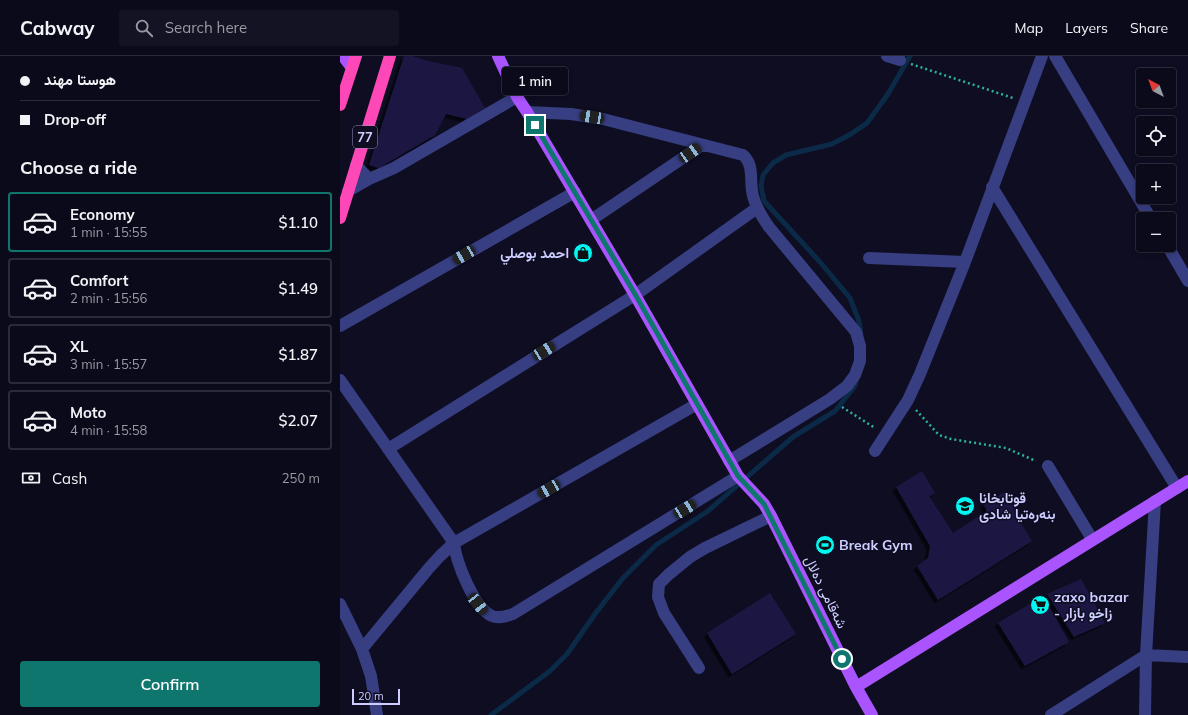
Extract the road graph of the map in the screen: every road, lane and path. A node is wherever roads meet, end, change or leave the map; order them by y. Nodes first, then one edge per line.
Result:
1 (343, 56) edge
2 (356, 56) edge
3 (390, 56) edge
4 (498, 56) edge
5 (887, 56) edge
6 (1042, 56) edge
7 (1055, 56) edge
8 (900, 60) joint
9 (352, 68) junction
10 (517, 97) junction
11 (1024, 102) junction
12 (340, 105) edge
13 (527, 112) junction
14 (702, 145) junction
15 (356, 165) junction
16 (369, 179) junction
17 (992, 187) junction
18 (348, 191) junction
19 (575, 192) junction
20 (756, 208) junction
21 (1147, 212) edge
22 (340, 218) edge
23 (591, 220) junction
24 (1171, 252) edge
25 (869, 258) dead end
26 (964, 262) junction
27 (1188, 281) edge
28 (635, 294) junction
29 (340, 326) edge
30 (340, 380) edge
31 (830, 399) junction
32 (908, 400) junction
33 (697, 404) junction
34 (885, 434) junction
35 (388, 449) junction
36 (875, 452) dead end
37 (730, 461) junction
38 (1048, 466) joint
39 (738, 476) junction
40 (1188, 481) edge
41 (1177, 488) junction
42 (1155, 501) junction
43 (771, 516) junction
44 (1092, 539) junction
45 (454, 543) junction
46 (340, 604) edge
47 (362, 649) junction
48 (1146, 655) junction
49 (1188, 657) edge
50 (698, 668) dead end
51 (856, 687) junction
52 (377, 715) edge
53 (872, 715) edge
54 (1051, 715) edge
55 (1145, 715) edge

1 - 9 main road
2 - 9 highway
3 - 15 highway, 77
4 - 10 main road, شەقامی دەلال
5 - 8 street
6 - 11 street
7 - 21 street
8 - 11 path
9 - 12 highway
10 - 13 main road, شەقامی دەلال
10 - 16 street
11 - 17 street
13 - 14 street
13 - 19 main road, شەقامی دەلال
14 - 20 street
14 - 23 street
15 - 16 street
15 - 18 highway, 77
16 - 18 street
17 - 26 street
17 - 41 street
18 - 22 highway, 77
19 - 23 main road, شەقامی دەلال
19 - 29 street
20 - 28 street
20 - 31 street
23 - 28 main road, شەقامی دەلال
24 - 27 street
25 - 26 street
26 - 32 street
28 - 33 main road, شەقامی دەلال
28 - 35 street
30 - 35 street
31 - 34 path
31 - 37 street
32 - 34 street
32 - 38 path
33 - 37 main road, شەقامی دەلال
33 - 45 street
34 - 36 street
35 - 45 street
37 - 39 main road, شەقامی دەلال
38 - 44 street
39 - 43 main road, شەقامی دەلال
39 - 45 street
40 - 41 main road
41 - 42 main road
42 - 44 main road
42 - 48 street
43 - 50 street
43 - 51 main road, شەقامی دەلال
44 - 51 main road
45 - 47 street
46 - 47 street
47 - 52 street
48 - 49 street
48 - 54 street
48 - 55 street
51 - 53 main road, شەقامی دەلال

